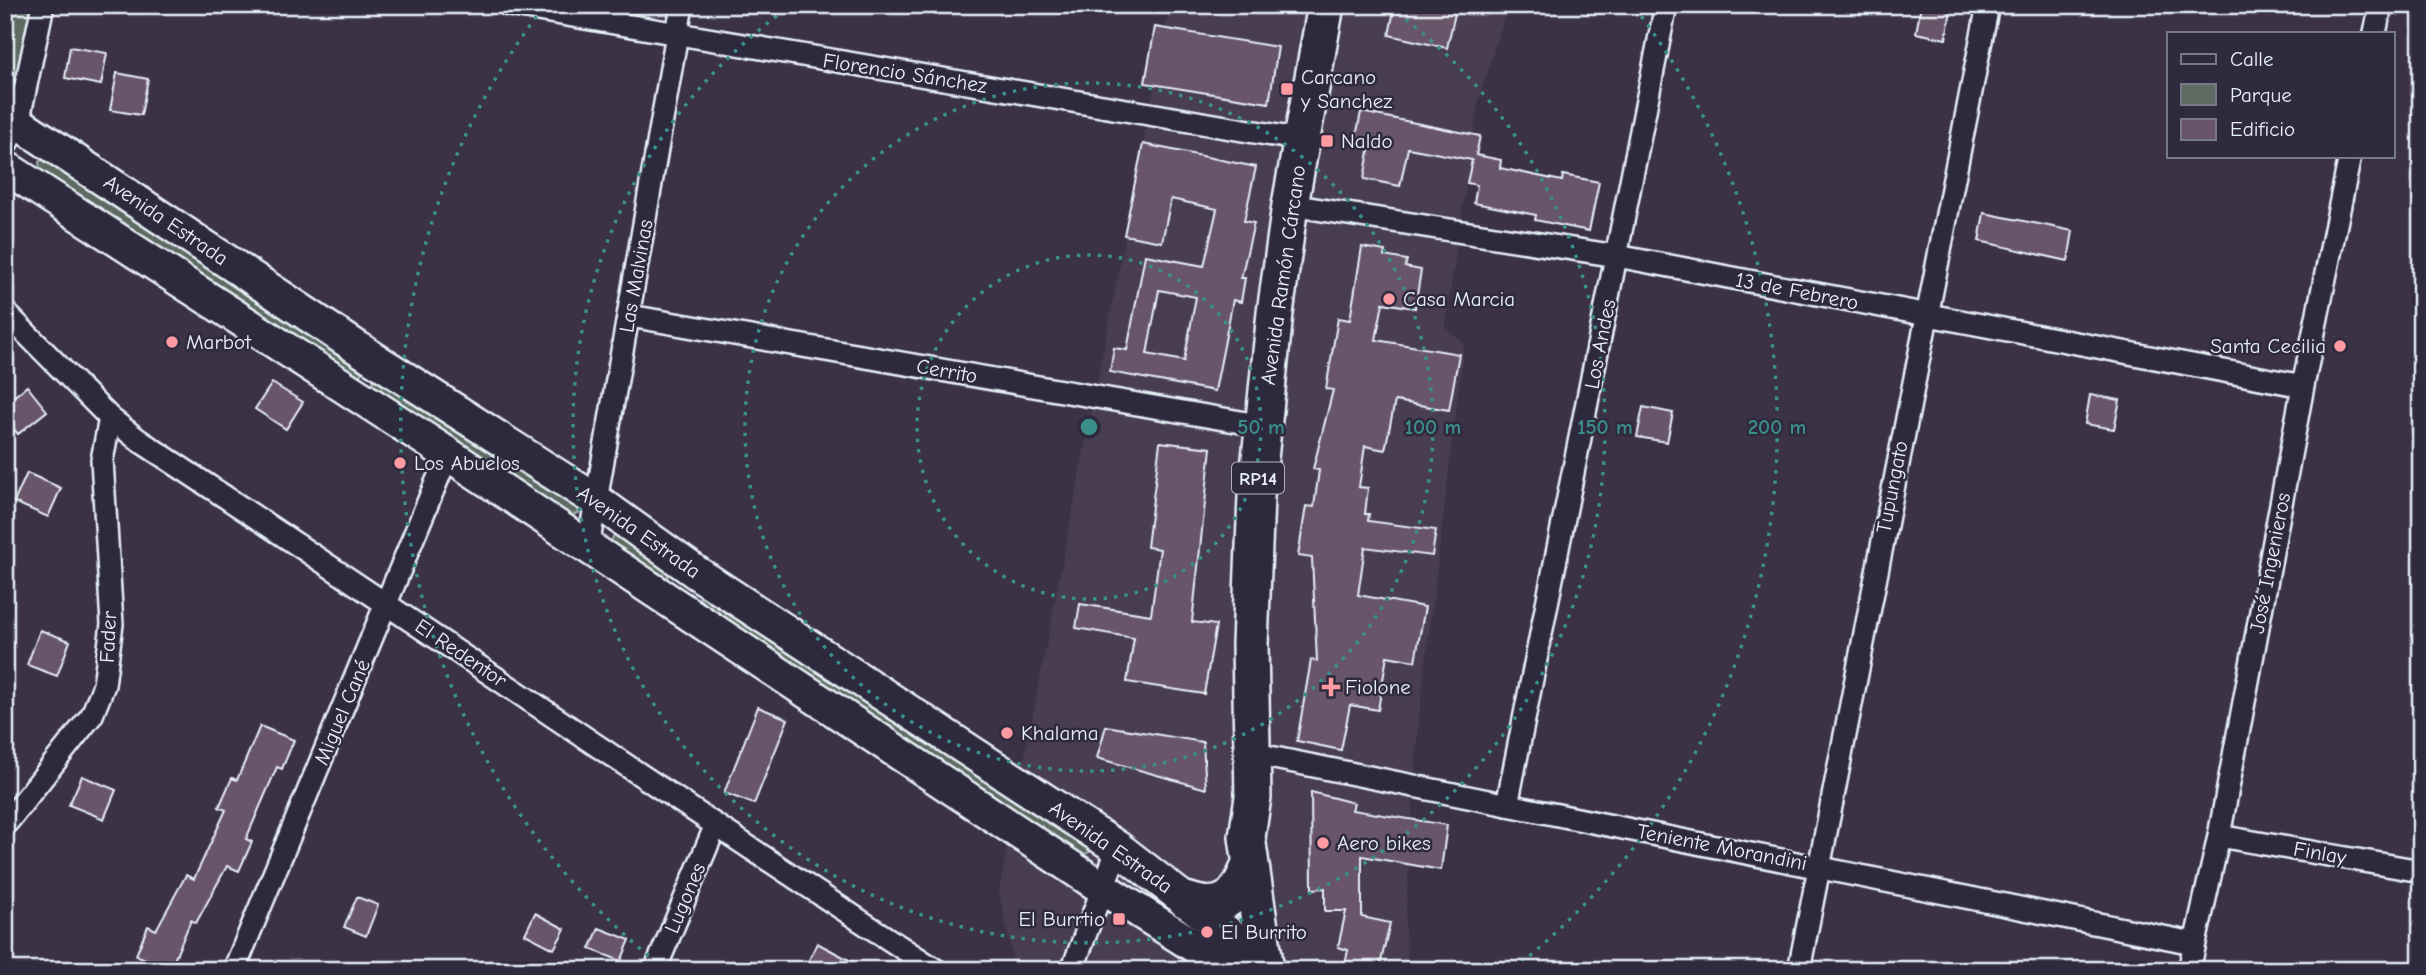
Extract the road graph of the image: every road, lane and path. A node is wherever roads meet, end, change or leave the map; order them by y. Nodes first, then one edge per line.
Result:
1 (43, 5) edge
2 (508, 5) edge
3 (682, 5) edge
4 (1326, 5) edge
5 (1666, 5) edge
6 (1988, 5) edge
7 (2381, 5) edge
8 (2375, 32) edge
9 (677, 35) junction
10 (10, 128) edge
11 (1302, 139) junction
12 (2350, 158) edge
13 (5, 167) edge
14 (1290, 205) junction
15 (1618, 257) junction
16 (5, 312) edge
17 (629, 316) junction
18 (1925, 316) junction
19 (373, 358) junction
20 (2302, 386) junction
21 (353, 393) junction
22 (110, 418) junction
23 (1264, 426) junction
24 (448, 454) junction
25 (597, 501) junction
26 (588, 547) junction
27 (697, 573) junction
28 (388, 603) junction
29 (678, 608) junction
30 (1251, 753) junction
31 (1253, 797) junction
32 (1507, 805) junction
33 (5, 825) edge
34 (715, 827) junction
35 (2219, 836) junction
36 (1118, 848) junction
37 (1250, 864) junction
38 (1819, 866) junction
39 (2421, 871) edge
40 (1104, 889) junction
41 (1185, 900) junction
42 (2193, 943) junction
43 (1265, 968) edge
44 (234, 970) edge
45 (655, 970) edge
46 (936, 970) edge
47 (1072, 970) edge
48 (1799, 970) edge
49 (2189, 970) edge

1 - 10 street
2 - 9 street, Florencio Sánchez
3 - 9 street, Las Malvinas
4 - 11 main road, Avenida Ramón Cárcano / RP14
5 - 15 street, Los Andes
6 - 18 street, Tupungato
7 - 8 street
9 - 11 street, Florencio Sánchez
9 - 17 street, Las Malvinas
10 - 19 main road, Avenida Estrada
11 - 14 main road, Avenida Ramón Cárcano / RP14
12 - 20 street, José Ingenieros
13 - 21 main road, Avenida Estrada
14 - 15 street, 13 de Febrero
14 - 23 main road, Avenida Ramón Cárcano / RP14
15 - 18 street, 13 de Febrero
15 - 32 street, Los Andes
16 - 22 street, El Redentor
17 - 23 street, Cerrito
17 - 25 street, Las Malvinas
18 - 20 street, 13 de Febrero
18 - 38 street, Tupungato
19 - 21 main road
19 - 25 main road, Avenida Estrada
20 - 35 street, José Ingenieros
21 - 24 main road, Avenida Estrada
22 - 28 street, El Redentor
22 - 33 street, Fader
23 - 30 main road, Avenida Ramón Cárcano / RP14
24 - 26 main road, Avenida Estrada
24 - 28 street, Miguel Cané
25 - 26 street, Las Malvinas
25 - 27 main road, Avenida Estrada
26 - 29 main road, Avenida Estrada
27 - 29 street
27 - 36 main road, Avenida Estrada
28 - 34 street, El Redentor
28 - 44 street, Miguel Cané
29 - 40 main road, Avenida Estrada
30 - 31 main road, Avenida Ramón Cárcano / RP14
30 - 32 street, Teniente Morandini
31 - 37 main road, Avenida Ramón Cárcano / RP14
31 - 43 main road, Avenida Ramón Cárcano / RP14
32 - 38 street, Teniente Morandini
34 - 45 street, Lugones
34 - 46 street, El Redentor
35 - 39 street, Finlay
35 - 42 street, José Ingenieros
36 - 40 street
36 - 41 main road, Avenida Estrada
37 - 41 main road
37 - 43 main road, Avenida Ramón Cárcano / RP14
38 - 42 street, Teniente Morandini
38 - 48 street, Tupungato
40 - 43 main road, Avenida Estrada
40 - 47 street
41 - 43 main road, Avenida Estrada
42 - 49 street, José Ingenieros

